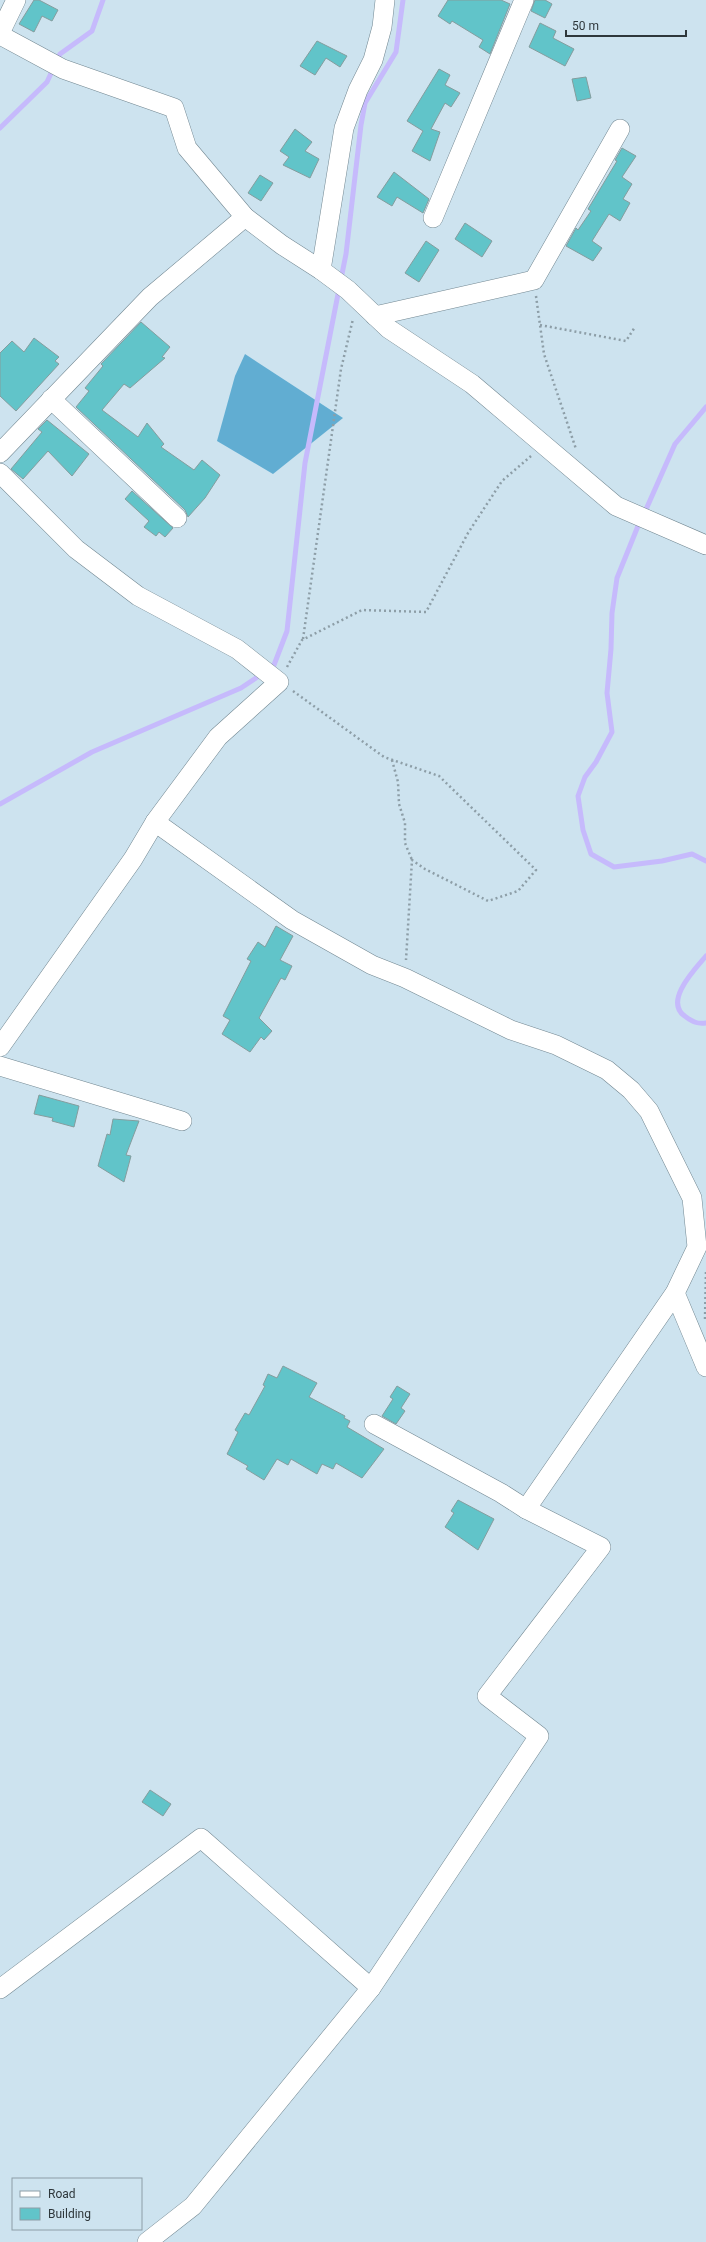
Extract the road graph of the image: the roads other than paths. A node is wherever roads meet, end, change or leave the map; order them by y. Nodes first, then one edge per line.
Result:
1 (16, 0) edge
2 (385, 0) edge
3 (524, 0) edge
4 (0, 34) edge
5 (620, 129) dead end
6 (245, 217) junction
7 (433, 218) dead end
8 (327, 232) junction
9 (282, 245) junction
10 (324, 272) junction
11 (375, 316) junction
12 (51, 399) junction
13 (0, 453) edge
14 (0, 473) edge
15 (178, 518) dead end
16 (706, 545) edge
17 (155, 822) junction
18 (0, 1047) edge
19 (0, 1066) edge
20 (182, 1121) dead end
21 (675, 1294) junction
22 (706, 1367) edge
23 (374, 1424) dead end
24 (526, 1509) junction
25 (371, 1988) junction
26 (0, 1989) edge
27 (148, 2242) edge

1 - 4 street
2 - 8 street
3 - 7 street
4 - 6 street
5 - 11 street
6 - 9 street
6 - 12 street
8 - 9 street
8 - 10 street
9 - 10 street
10 - 11 street
11 - 16 street
12 - 13 street
12 - 15 street
14 - 17 street
17 - 18 street
17 - 21 street
19 - 20 street
21 - 22 street
21 - 24 street
23 - 24 street
24 - 25 street
25 - 26 street
25 - 27 street

